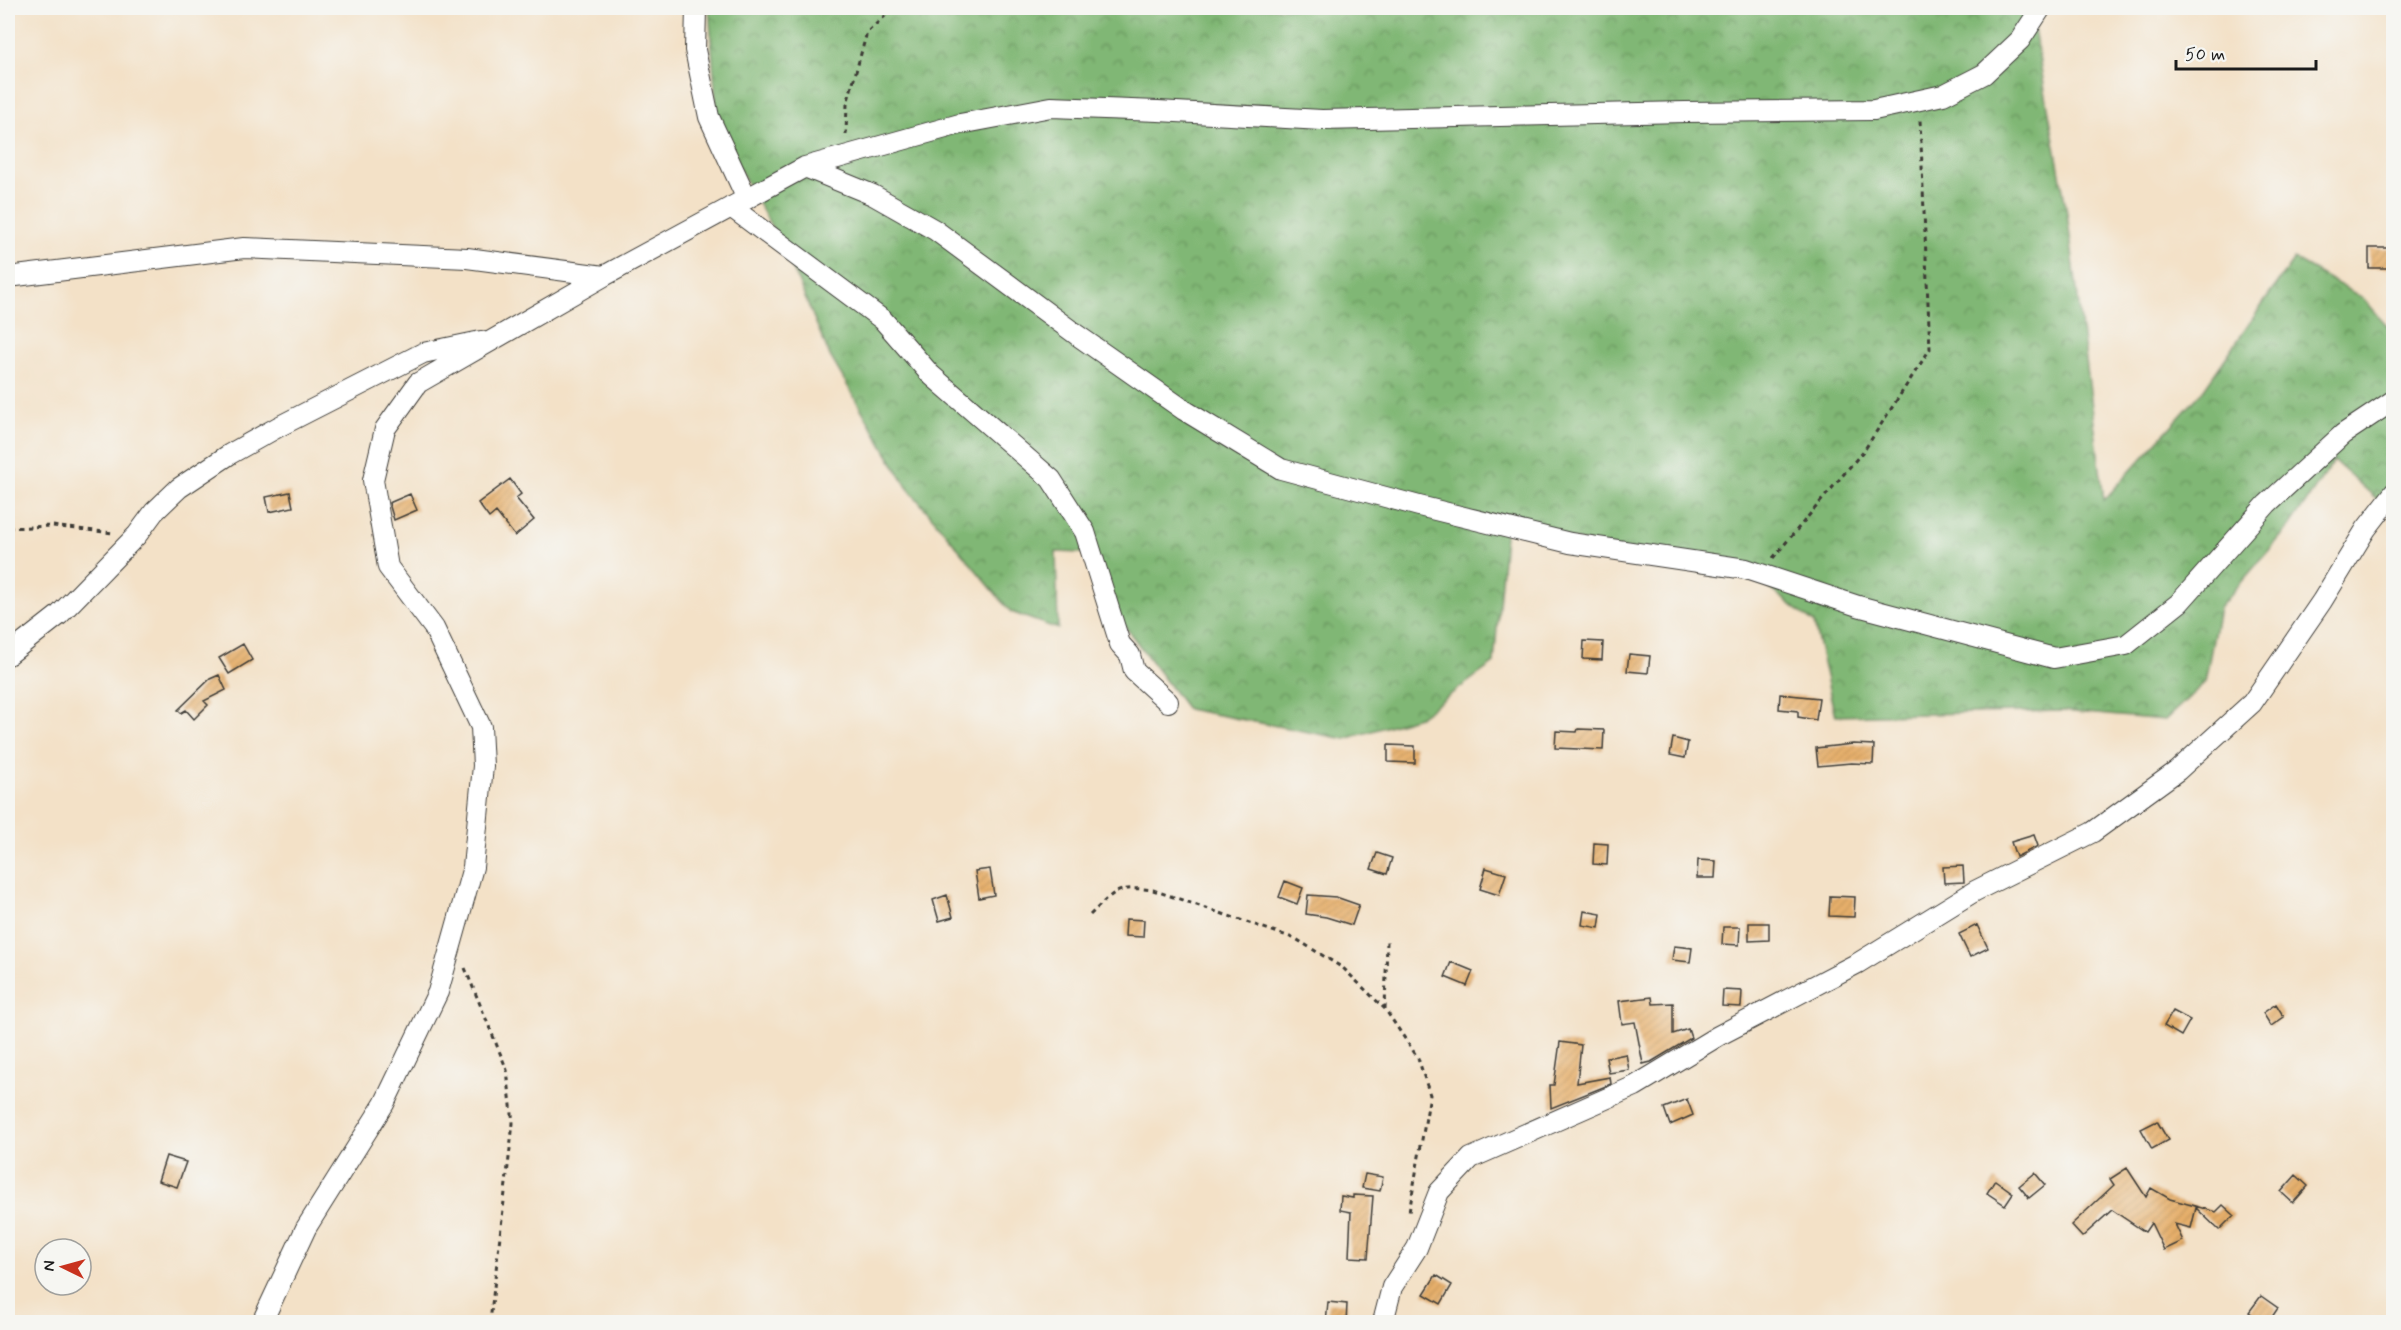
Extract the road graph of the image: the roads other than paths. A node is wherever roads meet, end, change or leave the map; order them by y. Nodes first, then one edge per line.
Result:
1 (696, 8) edge
2 (2041, 8) edge
3 (806, 167) junction
4 (739, 203) junction
5 (604, 276) junction
6 (8, 277) edge
7 (497, 338) junction
8 (2394, 400) edge
9 (2394, 493) edge
10 (8, 655) edge
11 (1168, 702) dead end
12 (262, 1323) edge
13 (1383, 1323) edge

1 - 4 street
2 - 3 street
3 - 4 street
3 - 8 street
4 - 5 street
4 - 11 street
5 - 6 street
5 - 7 street
7 - 10 street
7 - 12 street
9 - 13 street

